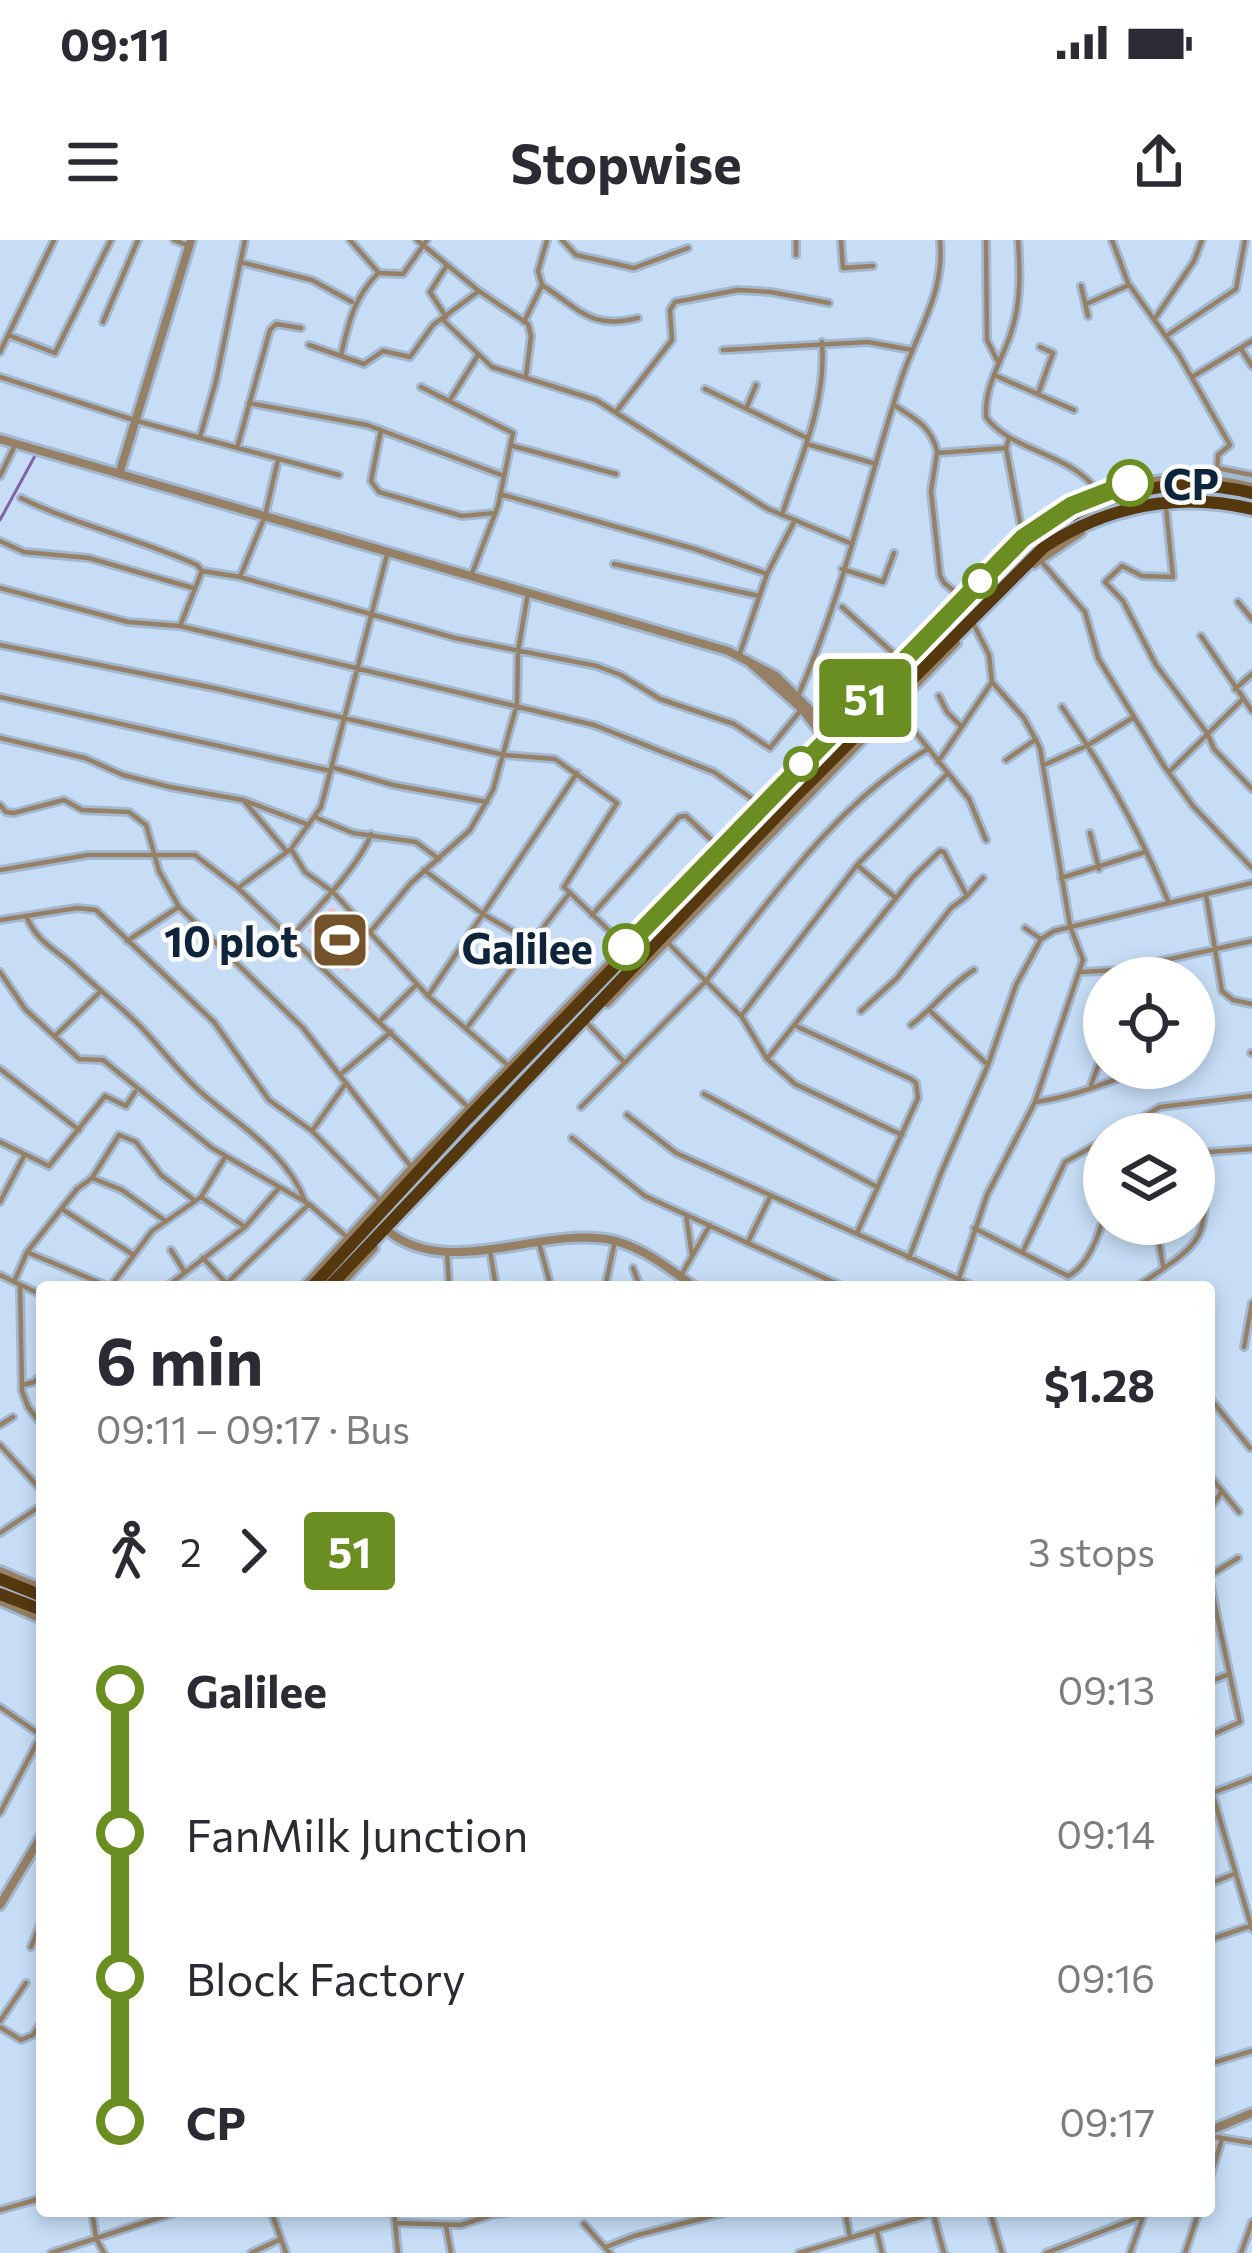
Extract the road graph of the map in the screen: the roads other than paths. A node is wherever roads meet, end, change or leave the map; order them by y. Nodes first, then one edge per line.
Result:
1 (54, 240) edge
2 (111, 240) edge
3 (138, 240) edge
4 (174, 240) edge
5 (245, 240) edge
6 (350, 240) edge
7 (547, 240) edge
8 (562, 240) edge
9 (796, 240) edge
10 (841, 240) edge
11 (940, 240) edge
12 (986, 240) edge
13 (1018, 240) edge
14 (1112, 240) edge
15 (1202, 240) edge
16 (1245, 240) edge
17 (422, 242) edge
18 (190, 243) edge
19 (688, 248) dead end
20 (796, 255) dead end
21 (240, 262) junction
22 (448, 265) junction
23 (873, 266) dead end
24 (379, 272) junction
25 (542, 285) junction
26 (1130, 285) junction
27 (1081, 286) dead end
28 (479, 291) junction
29 (353, 303) junction
30 (829, 303) dead end
31 (1086, 304) junction
32 (1088, 316) dead end
33 (444, 318) junction
34 (638, 318) dead end
35 (1154, 320) junction
36 (103, 322) dead end
37 (524, 322) junction
38 (301, 328) dead end
39 (8, 335) junction
40 (1166, 336) junction
41 (1252, 341) edge
42 (822, 343) junction
43 (309, 345) dead end
44 (1040, 347) dead end
45 (1240, 349) junction
46 (723, 350) dead end
47 (912, 350) junction
48 (0, 352) edge
49 (341, 355) junction
50 (478, 355) junction
51 (997, 360) junction
52 (1252, 366) edge
53 (994, 375) junction
54 (526, 376) junction
55 (0, 377) edge
56 (1192, 377) junction
57 (756, 385) dead end
58 (421, 387) dead end
59 (705, 389) dead end
60 (1038, 394) junction
61 (450, 400) junction
62 (249, 404) junction
63 (894, 405) junction
64 (746, 409) junction
65 (1074, 410) dead end
66 (616, 412) junction
67 (137, 421) junction
68 (381, 430) junction
69 (1010, 436) junction
70 (200, 437) junction
71 (0, 439) edge
72 (806, 441) junction
73 (16, 443) junction
74 (512, 446) junction
75 (237, 448) junction
76 (1006, 448) junction
77 (937, 453) junction
78 (278, 460) junction
79 (876, 464) junction
80 (1217, 468) junction
81 (121, 471) junction
82 (616, 474) dead end
83 (339, 475) dead end
84 (0, 476) edge
85 (504, 476) junction
86 (1217, 480) junction
87 (1251, 484) edge
88 (1100, 493) junction
89 (500, 494) junction
90 (21, 498) dead end
91 (1166, 507) junction
92 (1252, 512) edge
93 (496, 513) junction
94 (265, 515) junction
95 (782, 515) junction
96 (795, 520) junction
97 (1023, 538) junction
98 (0, 541) edge
99 (850, 543) junction
100 (388, 552) junction
101 (894, 553) dead end
102 (1039, 560) junction
103 (614, 564) dead end
104 (842, 568) junction
105 (202, 571) junction
106 (767, 574) junction
107 (990, 575) junction
108 (471, 576) junction
109 (240, 577) junction
110 (0, 588) edge
111 (193, 588) junction
112 (528, 592) junction
113 (760, 596) junction
114 (964, 598) junction
115 (1238, 602) dead end
116 (842, 607) dead end
117 (369, 612) junction
118 (1252, 619) edge
119 (974, 625) junction
120 (180, 626) junction
121 (1201, 636) dead end
122 (0, 645) edge
123 (518, 651) junction
124 (743, 658) junction
125 (901, 660) junction
126 (356, 666) junction
127 (925, 670) junction
128 (1252, 674) edge
129 (773, 679) junction
130 (886, 682) junction
131 (992, 682) junction
132 (1235, 688) junction
133 (798, 696) junction
134 (939, 696) dead end
135 (0, 698) edge
136 (1242, 700) junction
137 (518, 704) junction
138 (895, 706) junction
139 (1061, 706) dead end
140 (802, 709) junction
141 (1252, 711) edge
142 (1134, 717) junction
143 (343, 718) junction
144 (845, 718) junction
145 (816, 720) junction
146 (962, 727) junction
147 (1207, 733) junction
148 (0, 738) edge
149 (1036, 739) junction
150 (835, 741) junction
151 (1088, 745) junction
152 (814, 750) junction
153 (926, 750) junction
154 (504, 755) junction
155 (1006, 760) dead end
156 (938, 762) junction
157 (1044, 764) junction
158 (332, 769) junction
159 (578, 772) junction
160 (1168, 772) junction
161 (947, 774) junction
162 (1252, 788) edge
163 (243, 800) junction
164 (487, 802) junction
165 (761, 805) junction
166 (0, 806) edge
167 (315, 818) junction
168 (309, 825) junction
169 (1090, 833) dead end
170 (371, 834) junction
171 (986, 840) dead end
172 (756, 843) junction
173 (721, 849) junction
174 (289, 850) junction
175 (1145, 852) junction
176 (155, 853) junction
177 (440, 860) junction
178 (857, 865) junction
179 (1252, 868) edge
180 (1099, 869) junction
181 (0, 870) edge
182 (424, 870) junction
183 (704, 872) junction
184 (983, 878) dead end
185 (1061, 878) junction
186 (1252, 883) edge
187 (238, 888) junction
188 (333, 892) junction
189 (569, 894) junction
190 (1206, 895) junction
191 (967, 896) junction
192 (896, 898) junction
193 (1168, 901) junction
194 (179, 907) junction
195 (483, 914) junction
196 (592, 915) junction
197 (27, 918) junction
198 (0, 920) edge
199 (1070, 926) junction
200 (1025, 928) dead end
201 (371, 931) junction
202 (291, 938) junction
203 (1041, 939) junction
204 (1252, 940) edge
205 (127, 941) junction
206 (533, 943) junction
207 (668, 943) junction
208 (1215, 946) junction
209 (626, 947) junction
210 (1178, 957) edge
211 (974, 970) dead end
212 (0, 972) edge
213 (1081, 972) joint
214 (706, 981) junction
215 (417, 984) junction
216 (603, 987) junction
217 (99, 993) junction
218 (428, 996) junction
219 (1252, 1004) edge
220 (862, 1011) dead end
221 (930, 1011) junction
222 (741, 1016) junction
223 (380, 1022) junction
224 (587, 1023) junction
225 (910, 1025) dead end
226 (796, 1027) junction
227 (466, 1029) junction
228 (391, 1032) junction
229 (55, 1037) junction
230 (767, 1059) junction
231 (623, 1061) junction
232 (988, 1065) junction
233 (509, 1066) junction
234 (0, 1069) edge
235 (341, 1074) junction
236 (346, 1082) junction
237 (1083, 1089) edge
238 (136, 1090) junction
239 (704, 1094) dead end
240 (1252, 1096) edge
241 (1035, 1102) junction
242 (581, 1107) dead end
243 (469, 1108) junction
244 (1148, 1113) edge
245 (627, 1115) dead end
246 (79, 1130) junction
247 (312, 1131) junction
248 (902, 1135) junction
249 (572, 1138) dead end
250 (0, 1142) edge
251 (1252, 1149) edge
252 (1215, 1151) edge
253 (1083, 1152) edge
254 (23, 1156) junction
255 (225, 1157) junction
256 (412, 1168) junction
257 (92, 1178) junction
258 (429, 1184) junction
259 (877, 1186) junction
260 (278, 1189) junction
261 (770, 1195) junction
262 (197, 1198) junction
263 (381, 1201) junction
264 (0, 1202) edge
265 (307, 1202) junction
266 (62, 1209) junction
267 (686, 1215) junction
268 (165, 1221) junction
269 (710, 1224) junction
270 (245, 1227) junction
271 (974, 1228) junction
272 (857, 1233) junction
273 (391, 1234) junction
274 (348, 1238) junction
275 (616, 1241) junction
276 (748, 1242) junction
277 (539, 1243) junction
278 (1092, 1245) edge
279 (1160, 1245) edge
280 (1189, 1245) edge
281 (490, 1248) junction
282 (171, 1250) dead end
283 (447, 1251) junction
284 (1023, 1251) junction
285 (27, 1252) junction
286 (132, 1254) junction
287 (692, 1256) junction
288 (203, 1258) junction
289 (909, 1258) junction
290 (634, 1268) dead end
291 (1164, 1269) junction
292 (184, 1271) junction
293 (0, 1275) edge
294 (680, 1276) junction
295 (959, 1278) junction
296 (825, 1279) junction
297 (96, 1281) edge
298 (114, 1281) edge
299 (173, 1281) edge
300 (222, 1281) edge
301 (229, 1281) edge
302 (313, 1281) edge
303 (314, 1281) edge
304 (340, 1281) edge
305 (340, 1281) edge
306 (449, 1281) edge
307 (495, 1281) edge
308 (549, 1281) edge
309 (606, 1281) edge
310 (638, 1281) edge
311 (687, 1281) edge
312 (823, 1281) edge
313 (830, 1281) edge
314 (965, 1281) edge
315 (1145, 1281) edge
316 (17, 1284) junction
317 (36, 1292) edge
318 (1252, 1303) edge
319 (1244, 1347) dead end
320 (36, 1380) edge
321 (22, 1384) junction
322 (1215, 1404) edge
323 (13, 1417) dead end
324 (35, 1419) edge
325 (0, 1425) edge
326 (0, 1445) edge
327 (1250, 1448) edge
328 (1215, 1482) edge
329 (36, 1484) edge
330 (1222, 1491) junction
331 (1215, 1501) edge
332 (36, 1509) edge
333 (1239, 1512) dead end
334 (0, 1532) edge
335 (1238, 1558) dead end
336 (1215, 1573) edge
337 (0, 1575) edge
338 (36, 1591) edge
339 (0, 1597) edge
340 (36, 1608) edge
341 (1215, 1612) edge
342 (36, 1616) edge
343 (1217, 1623) joint
344 (1229, 1674) junction
345 (1215, 1680) edge
346 (0, 1707) edge
347 (36, 1732) edge
348 (1215, 1733) edge
349 (36, 1745) edge
350 (1252, 1778) edge
351 (1215, 1792) edge
352 (1215, 1804) edge
353 (0, 1813) edge
354 (36, 1845) edge
355 (1234, 1874) junction
356 (1215, 1882) edge
357 (0, 1905) edge
358 (1251, 1928) edge
359 (36, 1935) edge
360 (1215, 1938) edge
361 (31, 1947) dead end
362 (26, 1983) dead end
363 (0, 2024) edge
364 (36, 2030) edge
365 (1252, 2051) edge
366 (1215, 2062) edge
367 (1252, 2113) edge
368 (1215, 2131) edge
369 (1215, 2136) edge
370 (1222, 2138) junction
371 (1252, 2143) edge
372 (1215, 2161) edge
373 (36, 2200) edge
374 (0, 2210) edge
375 (93, 2217) edge
376 (161, 2217) edge
377 (274, 2217) edge
378 (395, 2217) edge
379 (474, 2217) edge
380 (487, 2217) edge
381 (708, 2217) edge
382 (846, 2217) edge
383 (921, 2217) edge
384 (934, 2217) edge
385 (993, 2217) edge
386 (1135, 2217) edge
387 (1143, 2217) edge
388 (1197, 2217) edge
389 (1252, 2222) edge
390 (396, 2223) junction
391 (474, 2223) junction
392 (584, 2224) dead end
393 (446, 2226) junction
394 (877, 2232) junction
395 (96, 2238) junction
396 (850, 2238) junction
397 (281, 2239) junction
398 (608, 2251) edge
399 (1131, 2251) edge
400 (51, 2253) edge
401 (104, 2253) edge
402 (251, 2253) edge
403 (286, 2253) edge
404 (398, 2253) edge
405 (451, 2253) edge
406 (799, 2253) edge
407 (882, 2253) edge
408 (944, 2253) edge
409 (1002, 2253) edge
410 (1046, 2253) edge
411 (1142, 2253) edge
412 (1185, 2253) edge
413 (1241, 2253) edge

1 - 39 street
2 - 39 street
3 - 36 street
4 - 18 street
5 - 21 street
6 - 24 street
7 - 25 street
8 - 19 street
9 - 20 street
10 - 23 street
11 - 47 street
12 - 51 street
13 - 51 street
14 - 26 street
15 - 35 street
16 - 40 street
17 - 22 street
17 - 24 street
18 - 67 street
21 - 29 street
21 - 70 street
22 - 28 street
22 - 33 street
24 - 29 street
25 - 34 street
25 - 37 street
26 - 31 street
26 - 35 street
27 - 31 street
28 - 33 street
28 - 37 street
29 - 49 street
30 - 66 street
31 - 32 street
33 - 49 street
33 - 50 street
35 - 40 street
37 - 54 street
38 - 62 street
39 - 48 street
40 - 56 street
41 - 45 street
42 - 46 street
42 - 47 street
42 - 72 street
43 - 49 street
44 - 60 street
45 - 52 street
45 - 56 street
47 - 63 street
50 - 54 street
50 - 61 street
51 - 53 street
53 - 60 street
53 - 69 street
54 - 66 street
55 - 67 street
56 - 80 street
57 - 64 street
58 - 61 street
59 - 64 street
60 - 65 street
61 - 74 street
62 - 68 street
62 - 75 street
63 - 77 street
63 - 79 street
64 - 72 street
66 - 95 street
67 - 70 street
67 - 81 street
68 - 85 street
68 - 93 street
69 - 76 street
69 - 88 street
70 - 75 street
71 - 73 street
72 - 79 street
72 - 95 street
73 - 81 street
73 - 84 street
74 - 82 street
74 - 85 street
75 - 78 street
76 - 77 street
76 - 97 street
77 - 114 street
78 - 83 street
78 - 94 street
79 - 99 street
80 - 86 street
80 - 87 street
81 - 94 street
85 - 89 street
86 - 87 street
86 - 88 street
87 - 107 main road
88 - 97 street
89 - 93 street
89 - 106 street
90 - 105 street
91 - 92 street
91 - 102 street
91 - 147 street
92 - 127 main road
93 - 108 street
94 - 100 street
94 - 109 street
95 - 96 street
96 - 99 street
96 - 106 street
97 - 107 street
98 - 111 street
99 - 104 street
100 - 108 street
100 - 117 street
101 - 104 street
102 - 119 street
102 - 142 street
103 - 113 street
104 - 133 street
105 - 109 street
105 - 111 street
106 - 113 street
107 - 114 street
107 - 130 main road
108 - 112 street
109 - 117 street
110 - 120 street
111 - 120 street
112 - 123 street
112 - 124 street
113 - 124 street
114 - 125 street
115 - 118 street
116 - 125 street
117 - 123 street
117 - 126 street
119 - 127 street
119 - 131 street
120 - 126 street
121 - 132 street
122 - 143 street
123 - 137 street
123 - 140 street
124 - 129 street
125 - 130 street
126 - 137 street
126 - 143 street
127 - 138 street
127 - 150 main road
128 - 132 street
129 - 133 street
129 - 140 street
130 - 144 street
130 - 150 main road
131 - 146 street
131 - 149 street
132 - 136 street
133 - 145 street
134 - 146 street
135 - 158 street
136 - 141 street
136 - 147 street
137 - 154 street
137 - 165 street
138 - 153 street
138 - 172 street
139 - 151 street
140 - 145 street
142 - 151 street
142 - 160 street
143 - 154 street
143 - 158 street
144 - 145 street
144 - 150 street
145 - 150 street
145 - 152 street
146 - 156 street
147 - 160 street
147 - 162 street
148 - 163 street
149 - 155 street
149 - 157 street
150 - 152 street
150 - 172 main road
150 - 183 main road
151 - 157 street
151 - 175 street
152 - 165 street
153 - 156 street
153 - 214 street
154 - 159 street
154 - 164 street
156 - 161 street
157 - 185 street
158 - 164 street
158 - 167 street
159 - 189 street
159 - 195 street
160 - 179 street
161 - 171 street
161 - 178 street
163 - 168 street
163 - 174 street
164 - 177 street
165 - 173 street
166 - 176 street
167 - 168 street
167 - 170 street
168 - 174 street
169 - 180 street
170 - 177 street
170 - 188 street
172 - 207 street
172 - 216 main road
173 - 183 street
173 - 196 street
174 - 187 street
174 - 188 street
175 - 180 street
175 - 193 street
176 - 181 street
176 - 187 street
176 - 194 street
177 - 182 street
178 - 192 street
178 - 222 street
180 - 185 street
182 - 195 street
182 - 201 street
183 - 209 street
183 - 216 main road
184 - 191 street
185 - 199 street
186 - 190 street
187 - 202 street
188 - 201 street
188 - 202 street
189 - 196 street
189 - 206 street
190 - 193 street
190 - 208 street
191 - 192 street
191 - 220 street
192 - 226 street
193 - 199 street
194 - 205 street
194 - 235 street
195 - 206 street
195 - 218 street
196 - 209 street
197 - 198 street
197 - 205 street
197 - 217 street
199 - 203 street
199 - 213 street
200 - 203 street
201 - 215 street
202 - 223 street
203 - 232 street
204 - 208 street
205 - 247 street
206 - 227 street
207 - 214 street
207 - 224 street
208 - 210 street
208 - 219 street
209 - 233 street
211 - 221 street
212 - 229 street
213 - 241 street
214 - 222 street
214 - 231 street
215 - 218 street
215 - 223 street
216 - 258 main road
216 - 303 main road
217 - 229 street
217 - 265 street
218 - 227 street
221 - 225 street
221 - 232 street
222 - 230 street
223 - 228 street
224 - 231 street
224 - 258 street
226 - 230 street
226 - 248 street
227 - 233 street
228 - 235 street
228 - 243 street
229 - 238 street
230 - 248 street
231 - 242 street
232 - 289 street
233 - 243 street
234 - 246 street
235 - 236 street
236 - 247 street
236 - 256 street
237 - 241 street
238 - 246 street
238 - 255 street
239 - 259 street
240 - 244 street
241 - 271 street
243 - 256 street
245 - 261 street
246 - 254 street
247 - 263 street
248 - 259 street
249 - 267 street
250 - 254 street
251 - 252 street
253 - 284 street
254 - 264 street
255 - 260 street
255 - 262 street
256 - 263 street
257 - 262 street
257 - 266 street
257 - 268 street
258 - 273 street
258 - 304 main road
259 - 272 street
260 - 265 street
260 - 270 street
261 - 272 street
261 - 276 street
262 - 268 street
262 - 270 street
263 - 274 street
265 - 274 street
265 - 301 street
266 - 285 street
266 - 286 street
267 - 269 street
267 - 287 street
268 - 286 street
269 - 276 street
269 - 287 street
270 - 288 street
271 - 284 street
271 - 295 street
272 - 289 street
273 - 283 street
273 - 305 street
274 - 302 street
275 - 277 street
275 - 294 street
275 - 309 street
276 - 296 street
277 - 281 street
277 - 308 street
278 - 284 street
279 - 291 street
280 - 291 street
281 - 283 street
281 - 307 street
282 - 292 street
283 - 306 street
285 - 297 street
285 - 316 street
286 - 298 street
287 - 294 street
288 - 292 street
288 - 300 street
289 - 295 street
290 - 310 street
291 - 315 street
292 - 299 street
293 - 316 street
294 - 311 street
295 - 314 street
296 - 312 street
296 - 313 street
316 - 317 street
316 - 321 street
318 - 319 street
320 - 321 street
321 - 324 street
322 - 327 street
323 - 325 street
326 - 329 street
328 - 330 street
330 - 331 street
330 - 333 street
332 - 334 street
335 - 336 street
337 - 338 main road
339 - 340 main road
339 - 342 street
341 - 343 street
343 - 344 street
344 - 345 street
344 - 348 street
346 - 347 street
349 - 353 street
350 - 351 street
352 - 355 street
354 - 357 street
355 - 356 street
355 - 358 street
358 - 360 street
359 - 361 street
362 - 363 street
363 - 364 street
365 - 366 street
367 - 368 street
369 - 370 street
370 - 371 street
370 - 372 street
373 - 374 street
375 - 395 street
376 - 395 street
377 - 397 street
378 - 390 street
379 - 391 street
380 - 391 street
381 - 398 street
382 - 396 street
383 - 394 street
384 - 408 street
385 - 409 street
386 - 410 street
387 - 399 street
388 - 412 street
389 - 413 street
390 - 393 street
390 - 404 street
391 - 393 street
392 - 398 street
393 - 405 street
394 - 396 street
394 - 407 street
395 - 400 street
395 - 401 street
396 - 406 street
397 - 402 street
397 - 403 street
399 - 411 street

